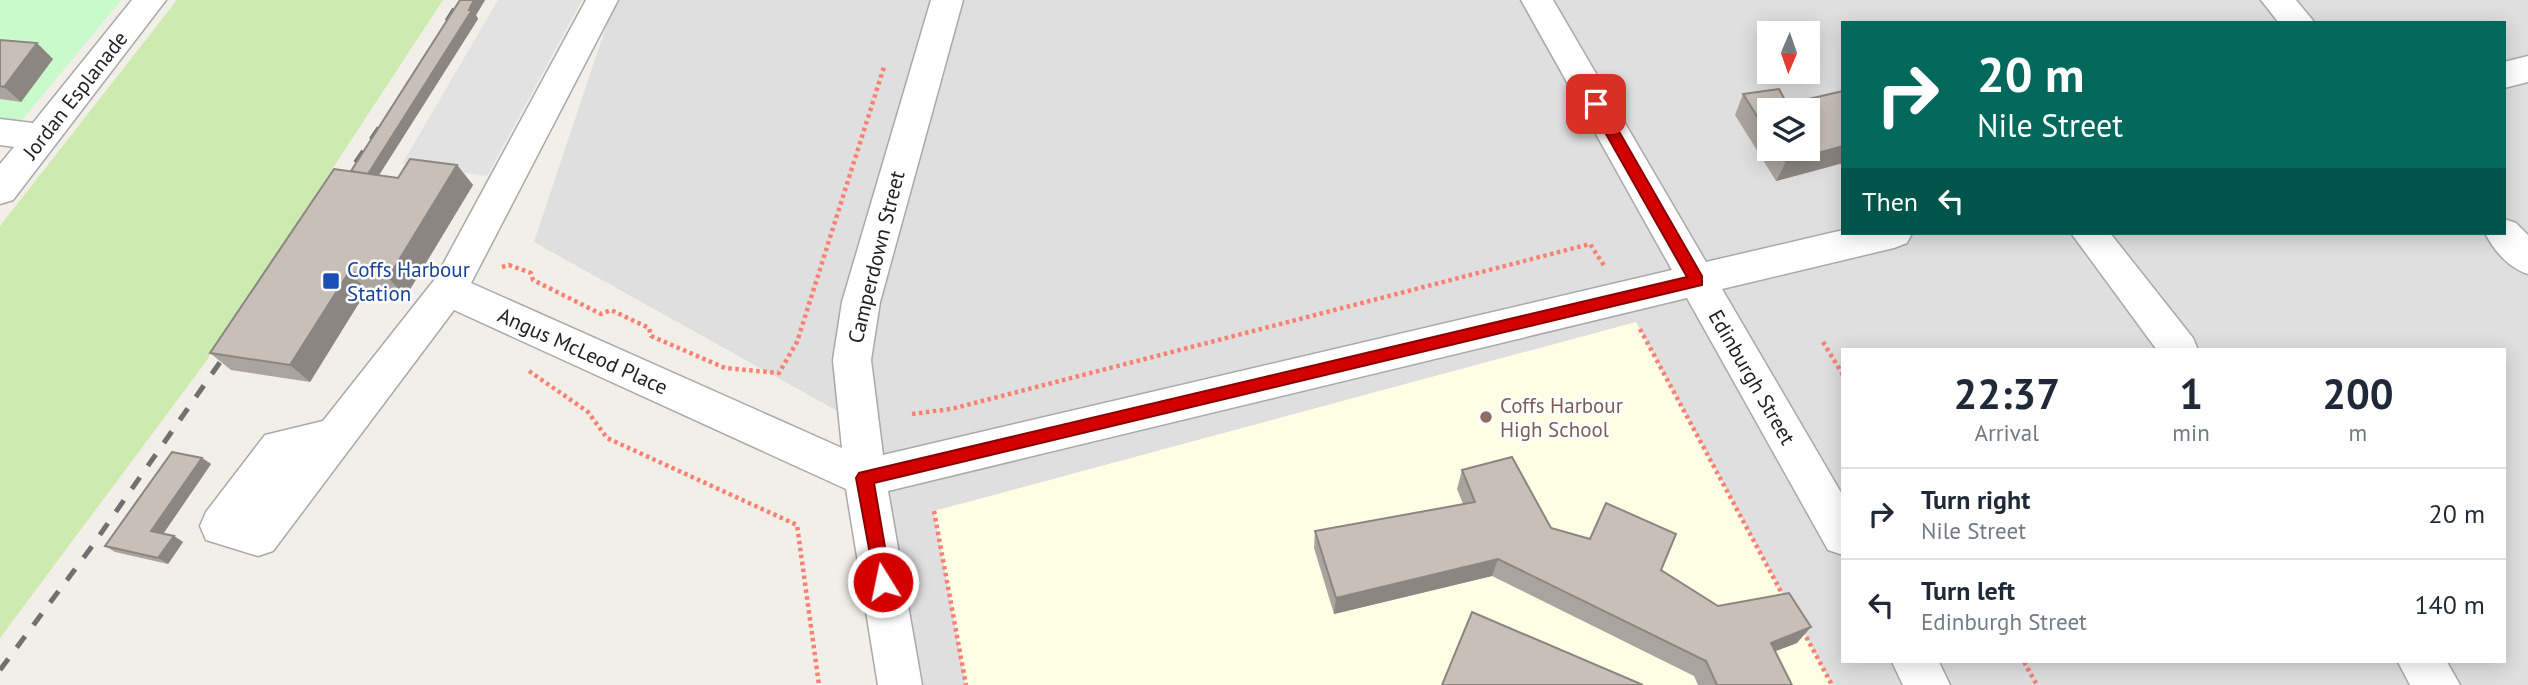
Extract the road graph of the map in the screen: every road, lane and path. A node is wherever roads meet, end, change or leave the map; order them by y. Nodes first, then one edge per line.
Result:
1 (150, 0) edge
2 (601, 0) edge
3 (947, 0) edge
4 (1536, 0) edge
5 (2277, 0) edge
6 (2297, 21) edge
7 (884, 67) dead end
8 (2528, 69) edge
9 (2506, 74) edge
10 (0, 132) edge
11 (42, 137) junction
12 (0, 190) edge
13 (1886, 235) edge
14 (2091, 235) edge
15 (2505, 235) edge
16 (2528, 258) edge
17 (1697, 281) junction
18 (464, 297) junction
19 (1623, 299) junction
20 (1823, 342) dead end
21 (2177, 348) edge
22 (526, 370) dead end
23 (1841, 371) edge
24 (912, 414) dead end
25 (337, 436) dead end
26 (865, 478) junction
27 (934, 511) dead end
28 (1841, 533) edge
29 (1786, 600) edge
30 (1799, 625) edge
31 (1915, 663) edge
32 (2025, 663) edge
33 (2421, 663) edge
34 (819, 685) edge
35 (900, 685) edge
36 (966, 685) edge
37 (1832, 685) edge
38 (1928, 685) edge
39 (2037, 685) edge
40 (2438, 685) edge

1 - 11 street, Jordan Esplanade
2 - 18 street
3 - 26 street, Camperdown Street
4 - 17 street, Edinburgh Street
5 - 6 street
7 - 18 path
8 - 9 street
10 - 11 street
11 - 12 street, Jordan Esplanade
13 - 17 street
14 - 21 street
15 - 16 street
17 - 19 street
17 - 28 street, Edinburgh Street
18 - 25 street
18 - 26 street, Angus McLeod Place
19 - 24 path
19 - 26 street
19 - 29 path
20 - 23 path
22 - 34 path
26 - 35 street, Camperdown Street
27 - 36 path
30 - 37 path
31 - 38 street
32 - 39 path
33 - 40 street

